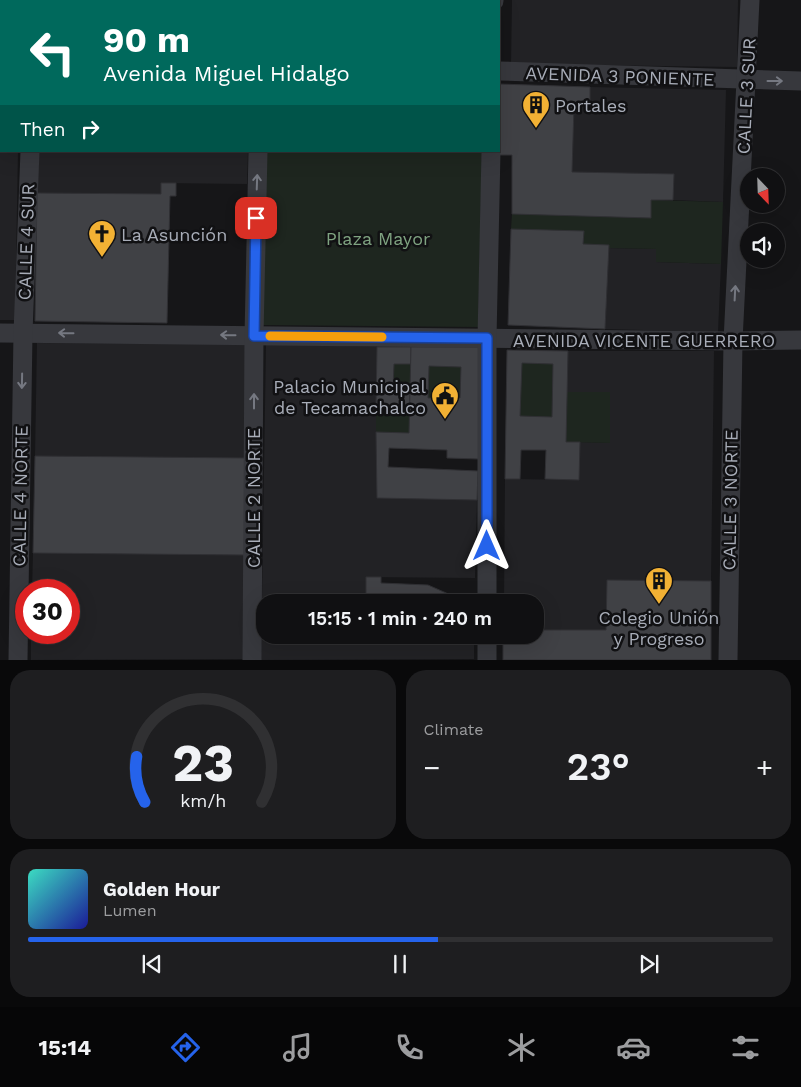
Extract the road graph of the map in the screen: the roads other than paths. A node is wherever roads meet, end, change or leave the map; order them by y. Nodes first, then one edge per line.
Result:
1 (750, 0) edge
2 (500, 71) edge
3 (747, 80) junction
4 (801, 81) edge
5 (30, 152) edge
6 (258, 152) edge
7 (491, 152) edge
8 (0, 332) edge
9 (23, 333) junction
10 (254, 336) junction
11 (487, 338) junction
12 (801, 340) edge
13 (733, 341) junction
14 (487, 594) edge
15 (487, 644) edge
16 (18, 660) edge
17 (252, 660) edge
18 (487, 660) edge
19 (728, 660) edge

1 - 3 street, CALLE 3 SUR
2 - 3 street, AVENIDA 3 PONIENTE
3 -> 4 street, AVENIDA 3 PONIENTE
13 -> 3 street, CALLE 3 SUR
5 - 9 street, CALLE 4 SUR
10 -> 6 street, CALLE 2 NORTE
7 - 11 street
8 - 9 street, AVENIDA VICENTE GUERRERO
10 -> 9 street, AVENIDA VICENTE GUERRERO
9 -> 16 street, CALLE 4 NORTE
10 - 11 street, AVENIDA VICENTE GUERRERO
17 -> 10 street, CALLE 2 NORTE
11 - 13 street, AVENIDA VICENTE GUERRERO
11 - 14 street
12 - 13 street, AVENIDA VICENTE GUERRERO
13 - 19 street, CALLE 3 NORTE
15 - 18 street

